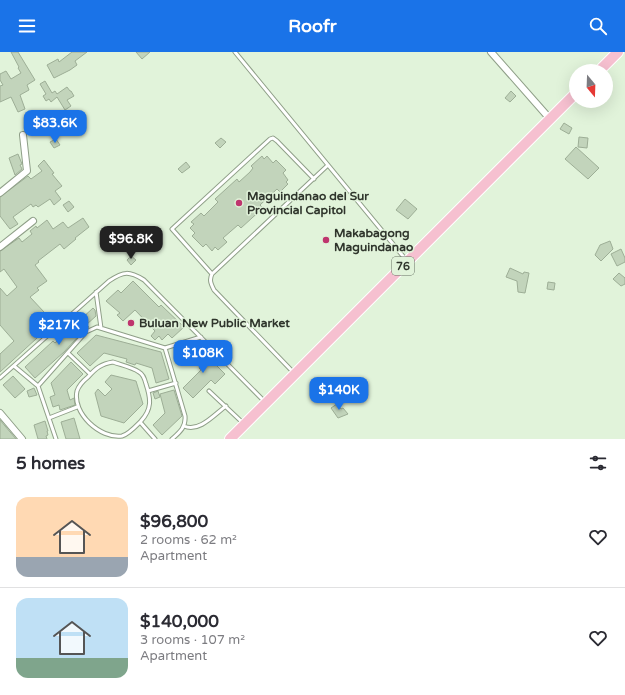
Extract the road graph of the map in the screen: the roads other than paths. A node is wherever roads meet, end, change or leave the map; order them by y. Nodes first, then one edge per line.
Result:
1 (235, 52) edge
2 (491, 52) edge
3 (618, 52) edge
4 (606, 64) edge
5 (569, 100) edge
6 (550, 119) junction
7 (23, 134) dead end
8 (328, 165) junction
9 (314, 179) junction
10 (0, 193) edge
11 (33, 221) dead end
12 (0, 247) edge
13 (407, 262) junction
14 (212, 274) junction
15 (96, 292) junction
16 (101, 328) junction
17 (201, 337) junction
18 (165, 348) junction
19 (68, 353) junction
20 (14, 366) junction
21 (90, 374) junction
22 (295, 375) junction
23 (0, 378) edge
24 (176, 383) junction
25 (38, 386) junction
26 (148, 391) junction
27 (209, 391) dead end
28 (266, 404) junction
29 (226, 406) junction
30 (77, 407) junction
31 (0, 413) edge
32 (49, 418) junction
33 (140, 422) junction
34 (245, 425) junction
35 (184, 426) junction
36 (104, 435) junction
37 (22, 439) edge
38 (56, 439) edge
39 (103, 439) edge
40 (155, 439) edge
41 (172, 439) edge
42 (230, 439) edge

1 - 8 lane
2 - 6 street
3 - 4 highway
5 - 6 highway, 76
6 - 13 highway, 76
7 - 10 street
8 - 9 lane
8 - 13 lane
9 - 14 lane
9 - 14 lane
11 - 12 street
13 - 22 highway, 76
14 - 22 lane
15 - 16 lane
15 - 17 lane
15 - 20 lane
16 - 18 lane
16 - 19 lane
17 - 18 lane
17 - 28 lane
18 - 24 lane
19 - 21 lane
19 - 25 lane
20 - 23 lane
20 - 25 lane
21 - 26 lane
21 - 30 lane
22 - 28 highway, 76
24 - 26 lane
24 - 35 lane
25 - 32 lane
26 - 33 lane
27 - 29 lane
28 - 34 highway, 76
29 - 34 lane
29 - 35 lane
30 - 32 lane
30 - 36 lane
31 - 37 street
32 - 38 lane
33 - 36 lane
33 - 40 lane
34 - 42 highway, 76
35 - 41 lane
36 - 39 lane

